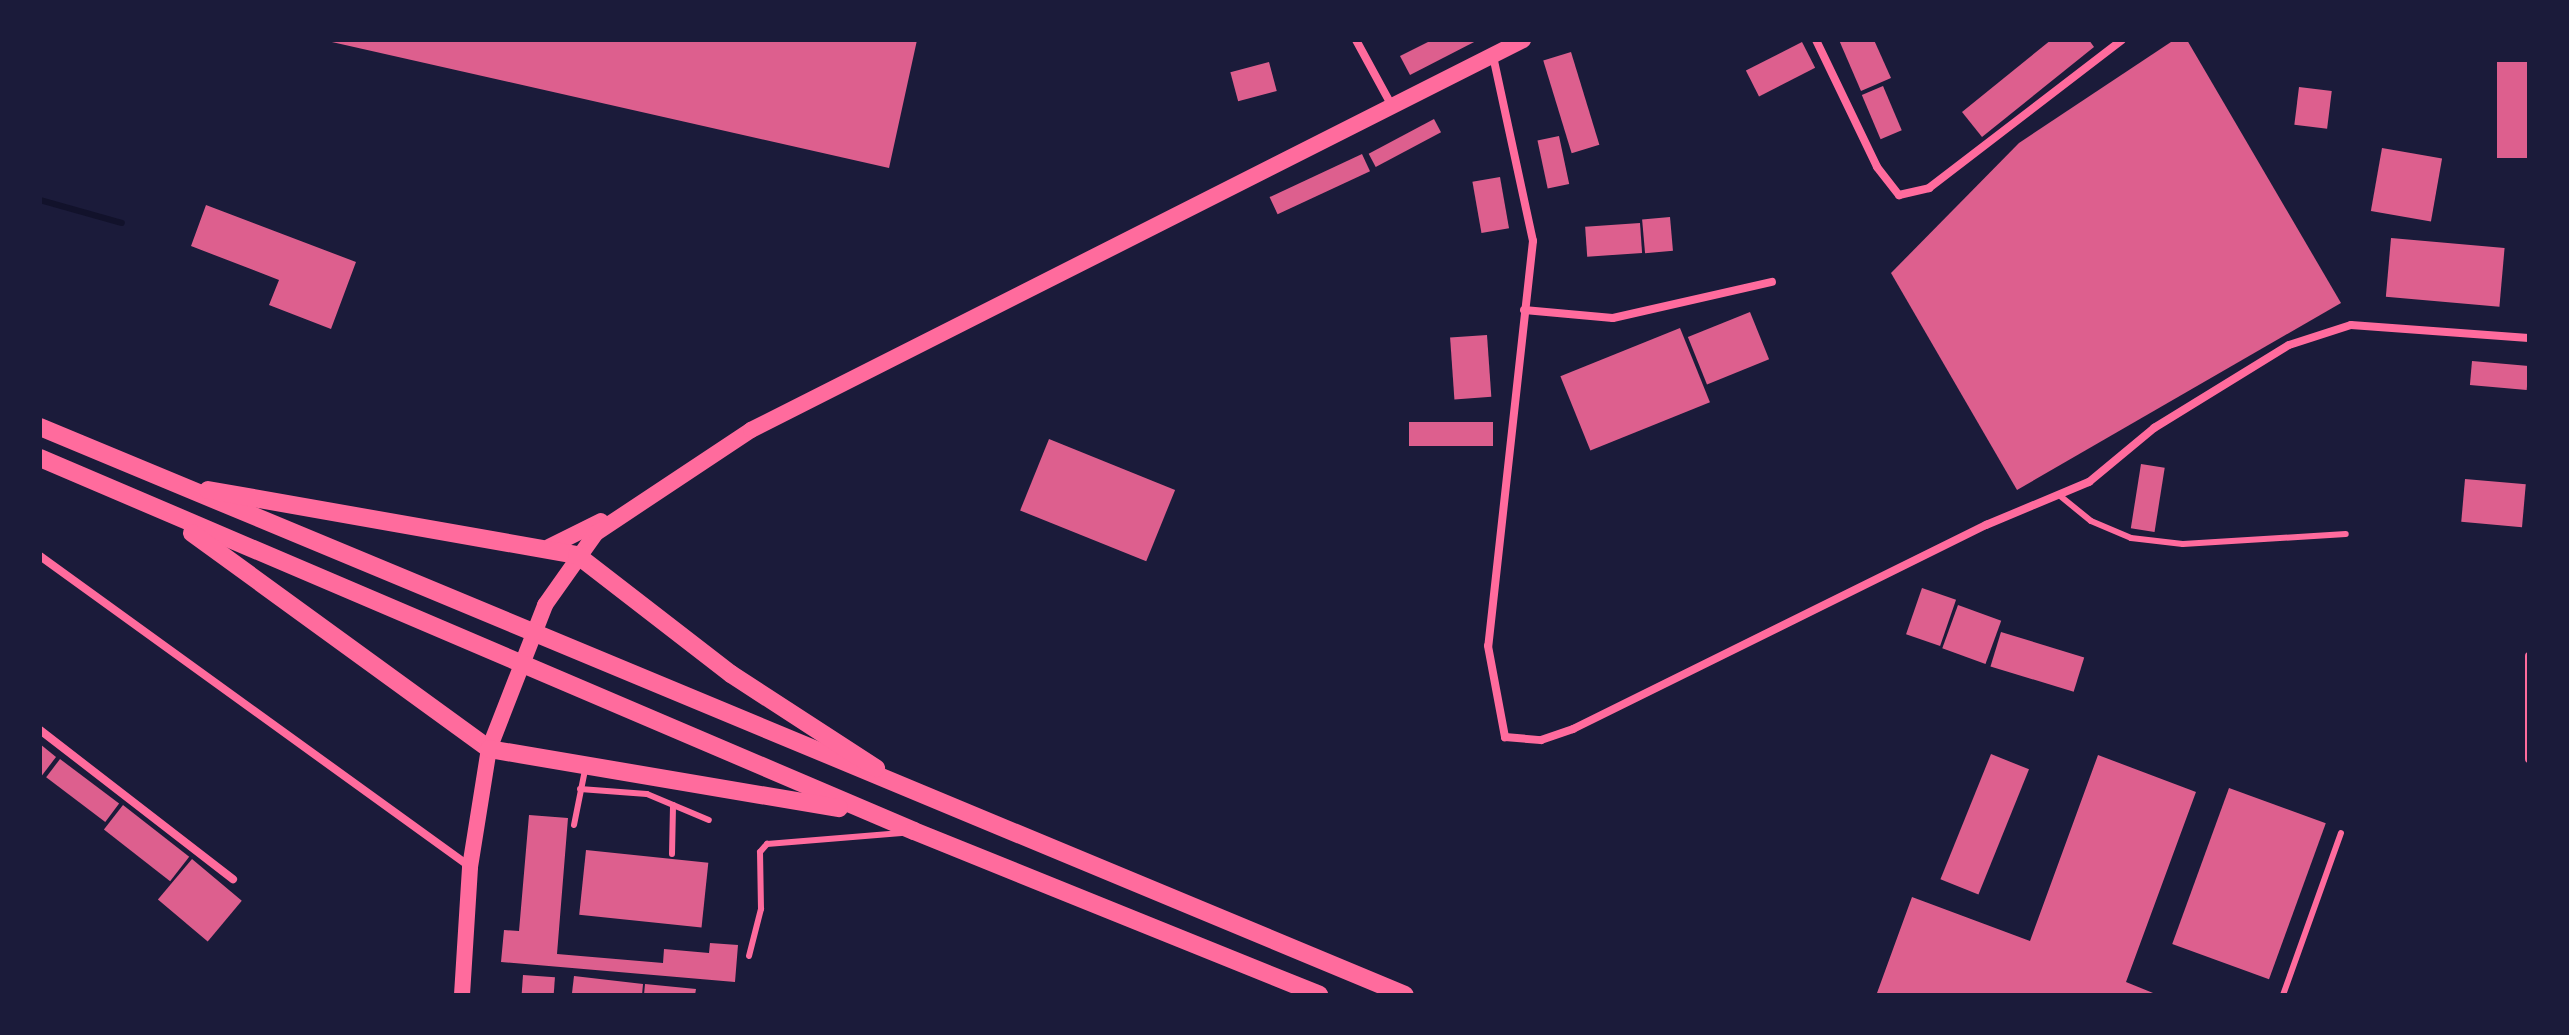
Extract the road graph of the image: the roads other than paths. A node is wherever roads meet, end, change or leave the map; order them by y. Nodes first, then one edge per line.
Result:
1 (1356, 40) edge
2 (1523, 40) edge
3 (1816, 40) edge
4 (2122, 40) edge
5 (1493, 55) junction
6 (1392, 106) junction
7 (1772, 282) dead end
8 (1524, 310) junction
9 (2529, 338) edge
10 (40, 427) edge
11 (40, 458) edge
12 (170, 483) junction
13 (2059, 495) junction
14 (155, 507) junction
15 (620, 511) junction
16 (2346, 534) dead end
17 (549, 547) junction
18 (577, 555) junction
19 (40, 556) edge
20 (2529, 656) edge
21 (40, 730) edge
22 (489, 749) junction
23 (2529, 759) edge
24 (586, 763) junction
25 (651, 773) junction
26 (580, 789) junction
27 (647, 794) junction
28 (924, 797) junction
29 (673, 805) junction
30 (709, 820) dead end
31 (574, 825) dead end
32 (914, 831) junction
33 (2341, 833) dead end
34 (672, 854) dead end
35 (470, 867) junction
36 (233, 879) dead end
37 (749, 956) dead end
38 (462, 995) edge
39 (1319, 995) edge
40 (1405, 995) edge
41 (2283, 995) edge

1 - 6 street
2 - 5 main road
3 - 4 street
5 - 6 main road
5 - 8 street
6 - 15 main road
7 - 8 street
8 - 13 street
9 - 13 street
10 - 12 highway
11 - 14 highway
12 - 17 highway
12 - 28 highway
13 - 16 lane
14 - 22 highway
14 - 32 highway
15 - 17 main road
15 - 18 main road
17 - 18 highway
18 - 22 main road
18 - 28 highway
19 - 35 street
20 - 23 street
21 - 36 street
22 - 24 highway
22 - 35 main road
24 - 25 highway
24 - 26 lane
25 - 27 lane
25 - 32 highway
26 - 27 lane
26 - 31 lane
27 - 29 lane
28 - 40 highway
29 - 30 lane
29 - 34 lane
32 - 37 lane
32 - 39 highway
33 - 41 lane
35 - 38 main road

